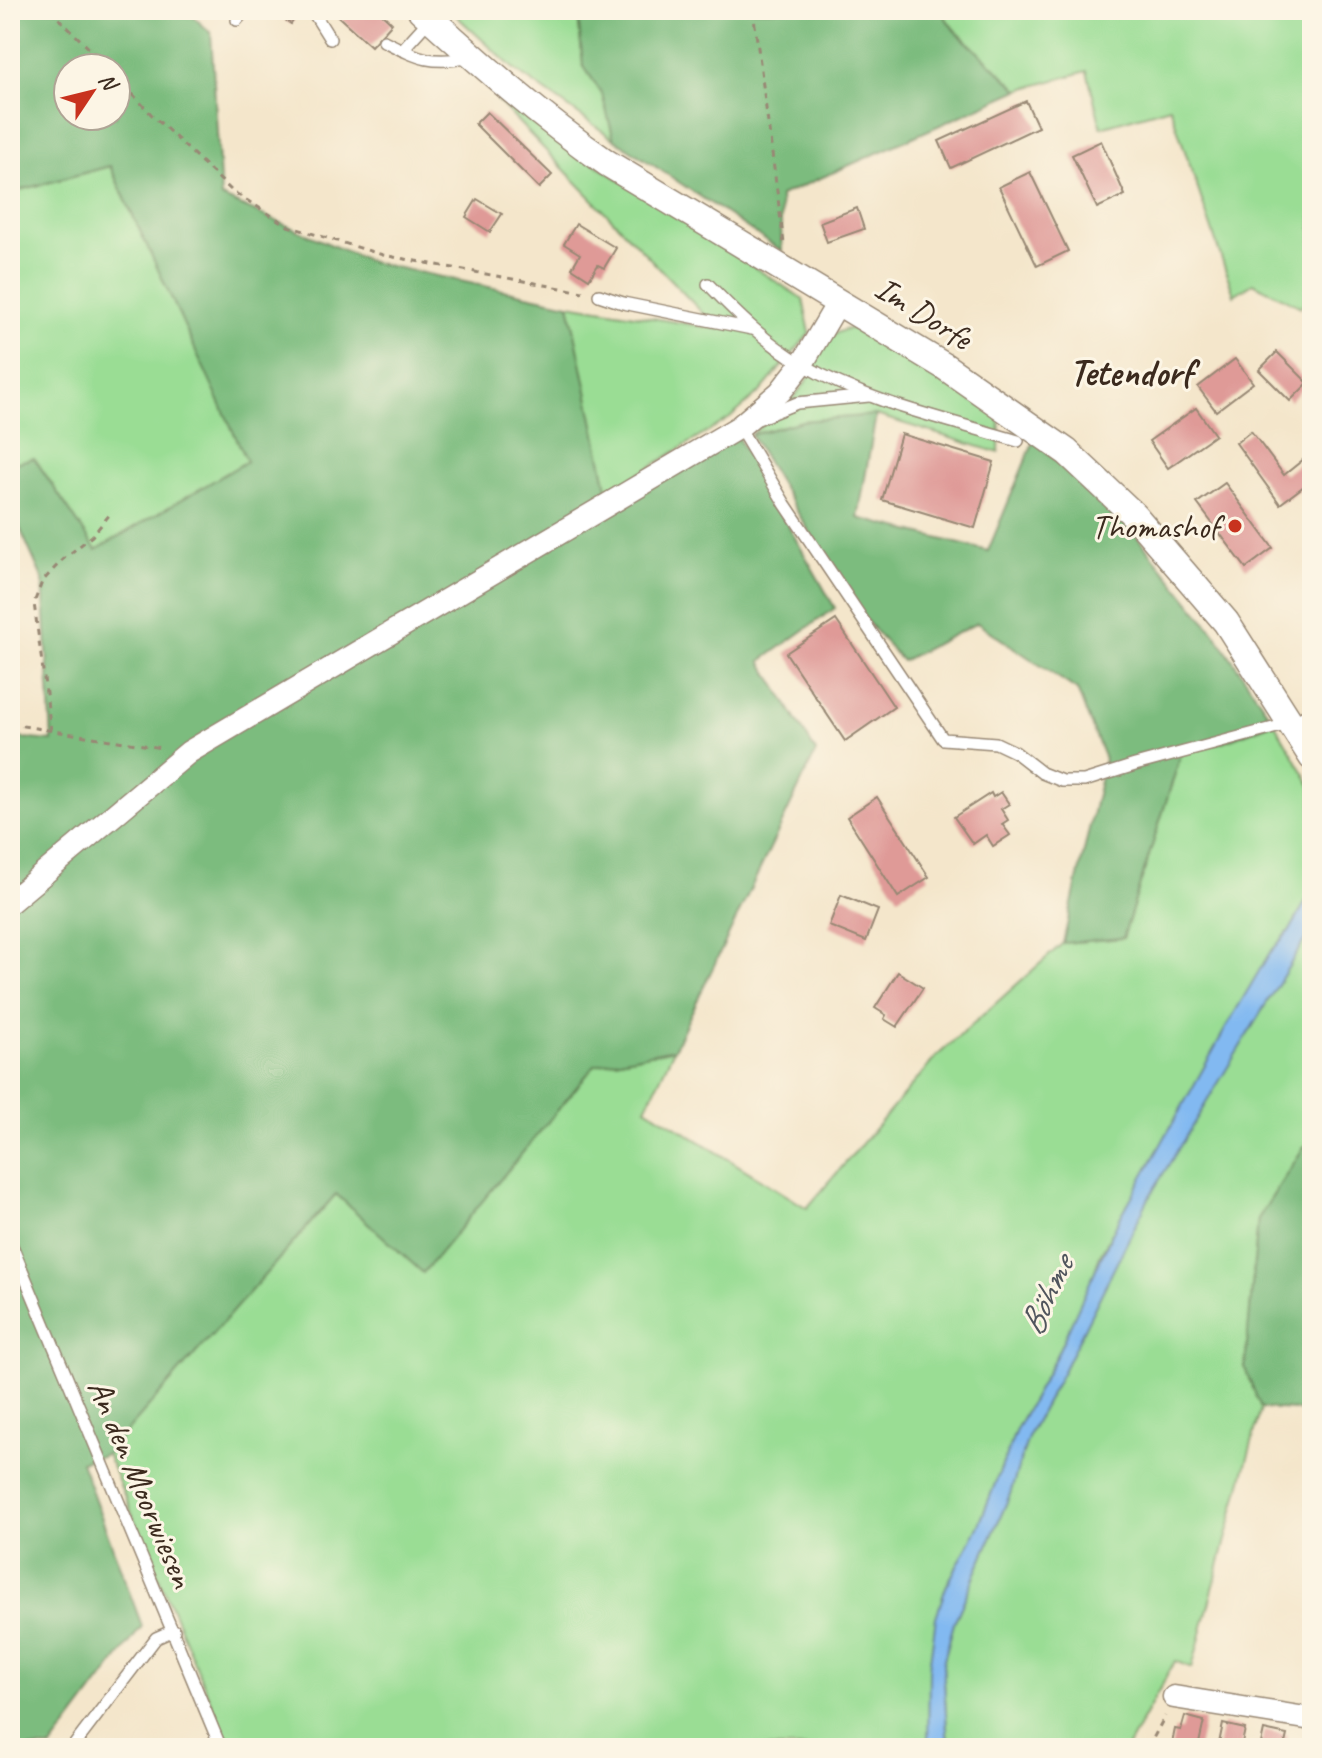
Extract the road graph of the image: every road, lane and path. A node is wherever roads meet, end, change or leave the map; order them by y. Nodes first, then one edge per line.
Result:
1 (50, 10) edge
2 (312, 10) edge
3 (753, 10) edge
4 (426, 14) edge
5 (330, 39) dead end
6 (384, 41) dead end
7 (402, 50) junction
8 (93, 52) edge
9 (472, 57) junction
10 (132, 93) edge
11 (786, 255) dead end
12 (708, 284) dead end
13 (599, 295) joint
14 (839, 301) junction
15 (752, 329) junction
16 (802, 364) junction
17 (869, 396) junction
18 (739, 427) junction
19 (1018, 441) dead end
20 (111, 513) dead end
21 (1302, 717) edge
22 (10, 724) edge
23 (51, 731) junction
24 (189, 752) junction
25 (1312, 757) edge
26 (10, 902) edge
27 (10, 1241) edge
28 (174, 1630) junction
29 (1174, 1697) joint
30 (1312, 1719) edge
31 (72, 1748) edge
32 (221, 1748) edge
33 (1148, 1748) edge

1 - 8 path
2 - 5 lane
3 - 11 path
4 - 7 lane
4 - 9 street, Im Dorfe
6 - 7 lane
7 - 9 lane
9 - 14 street, Im Dorfe
10 - 13 path
12 - 15 lane
13 - 15 lane
14 - 16 street
14 - 21 street, Im Dorfe
15 - 16 lane
16 - 17 lane
16 - 18 street
17 - 18 lane
17 - 19 lane
18 - 21 lane
18 - 24 street
20 - 23 path
21 - 25 street, Im Dorfe
22 - 23 path
23 - 24 path
24 - 26 street
27 - 28 lane, An den Moorwiesen
28 - 31 lane
28 - 32 lane, An den Moorwiesen
29 - 30 street
29 - 33 path

